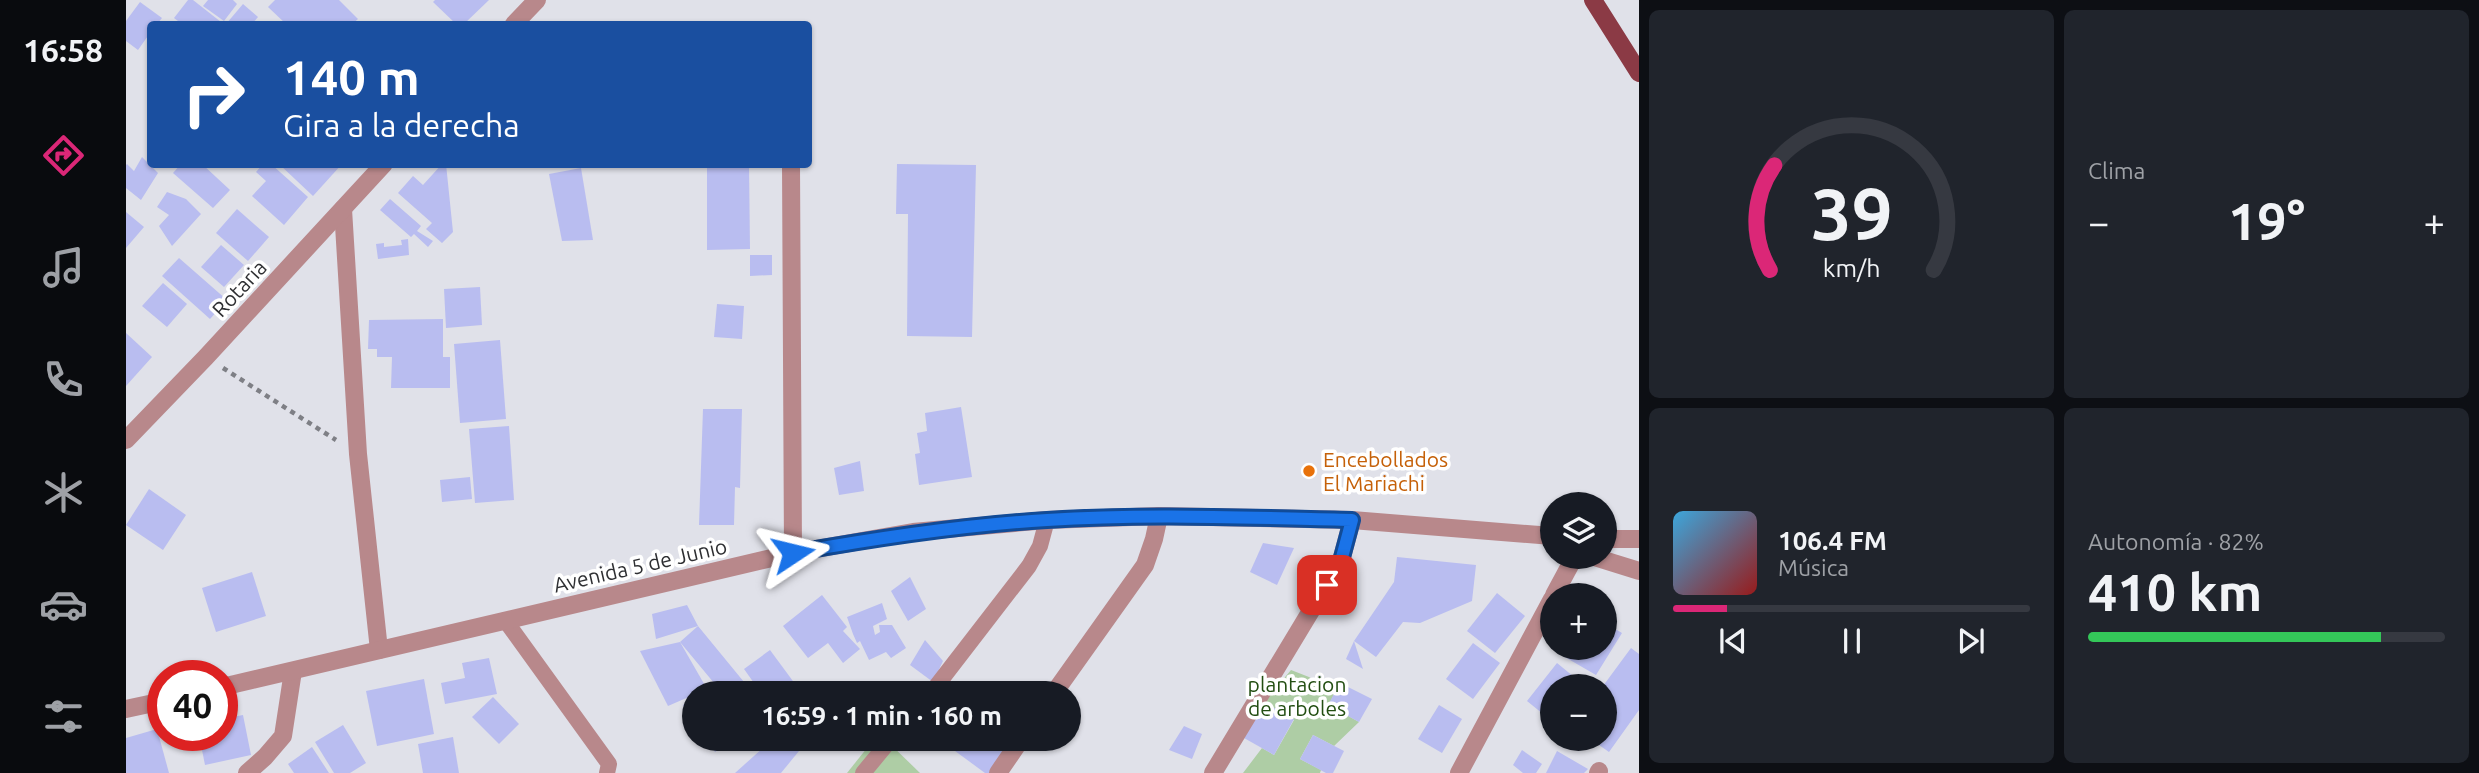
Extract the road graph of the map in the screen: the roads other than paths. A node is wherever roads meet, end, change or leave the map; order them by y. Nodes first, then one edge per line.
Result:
1 (537, 0) edge
2 (1593, 0) edge
3 (517, 21) edge
4 (1639, 73) edge
5 (380, 168) edge
6 (791, 168) edge
7 (343, 209) junction
8 (126, 440) edge
9 (1159, 516) junction
10 (1047, 520) junction
11 (1352, 520) junction
12 (1451, 528) junction
13 (1540, 535) edge
14 (1617, 539) edge
15 (1639, 539) edge
16 (1540, 545) edge
17 (793, 553) junction
18 (1617, 564) edge
19 (1639, 570) edge
20 (505, 620) junction
21 (1540, 621) edge
22 (379, 650) junction
23 (293, 671) junction
24 (940, 681) edge
25 (1063, 681) edge
26 (238, 683) edge
27 (147, 704) edge
28 (126, 709) edge
29 (881, 751) edge
30 (1013, 751) edge
31 (247, 773) edge
32 (607, 773) edge
33 (863, 773) edge
34 (998, 773) edge
35 (1213, 773) edge
36 (1459, 773) edge

1 - 3 street
2 - 4 main road
5 - 7 street, Rotaria
6 - 17 street
7 - 8 street, Rotaria
7 - 22 street
9 - 10 street, Avenida 5 de Junio
9 - 11 street, Avenida 5 de Junio
9 - 25 street
10 - 17 street, Avenida 5 de Junio
10 - 24 lane
11 - 12 street, Avenida 5 de Junio
11 - 35 street
12 - 13 street
12 - 16 street
14 - 15 street
17 - 20 street, Avenida 5 de Junio
18 - 19 street
20 - 22 street, Avenida 5 de Junio
20 - 32 lane
21 - 36 street
22 - 23 street, Avenida 5 de Junio
23 - 26 street, Avenida 5 de Junio
23 - 31 street
27 - 28 street
29 - 33 lane
30 - 34 street

